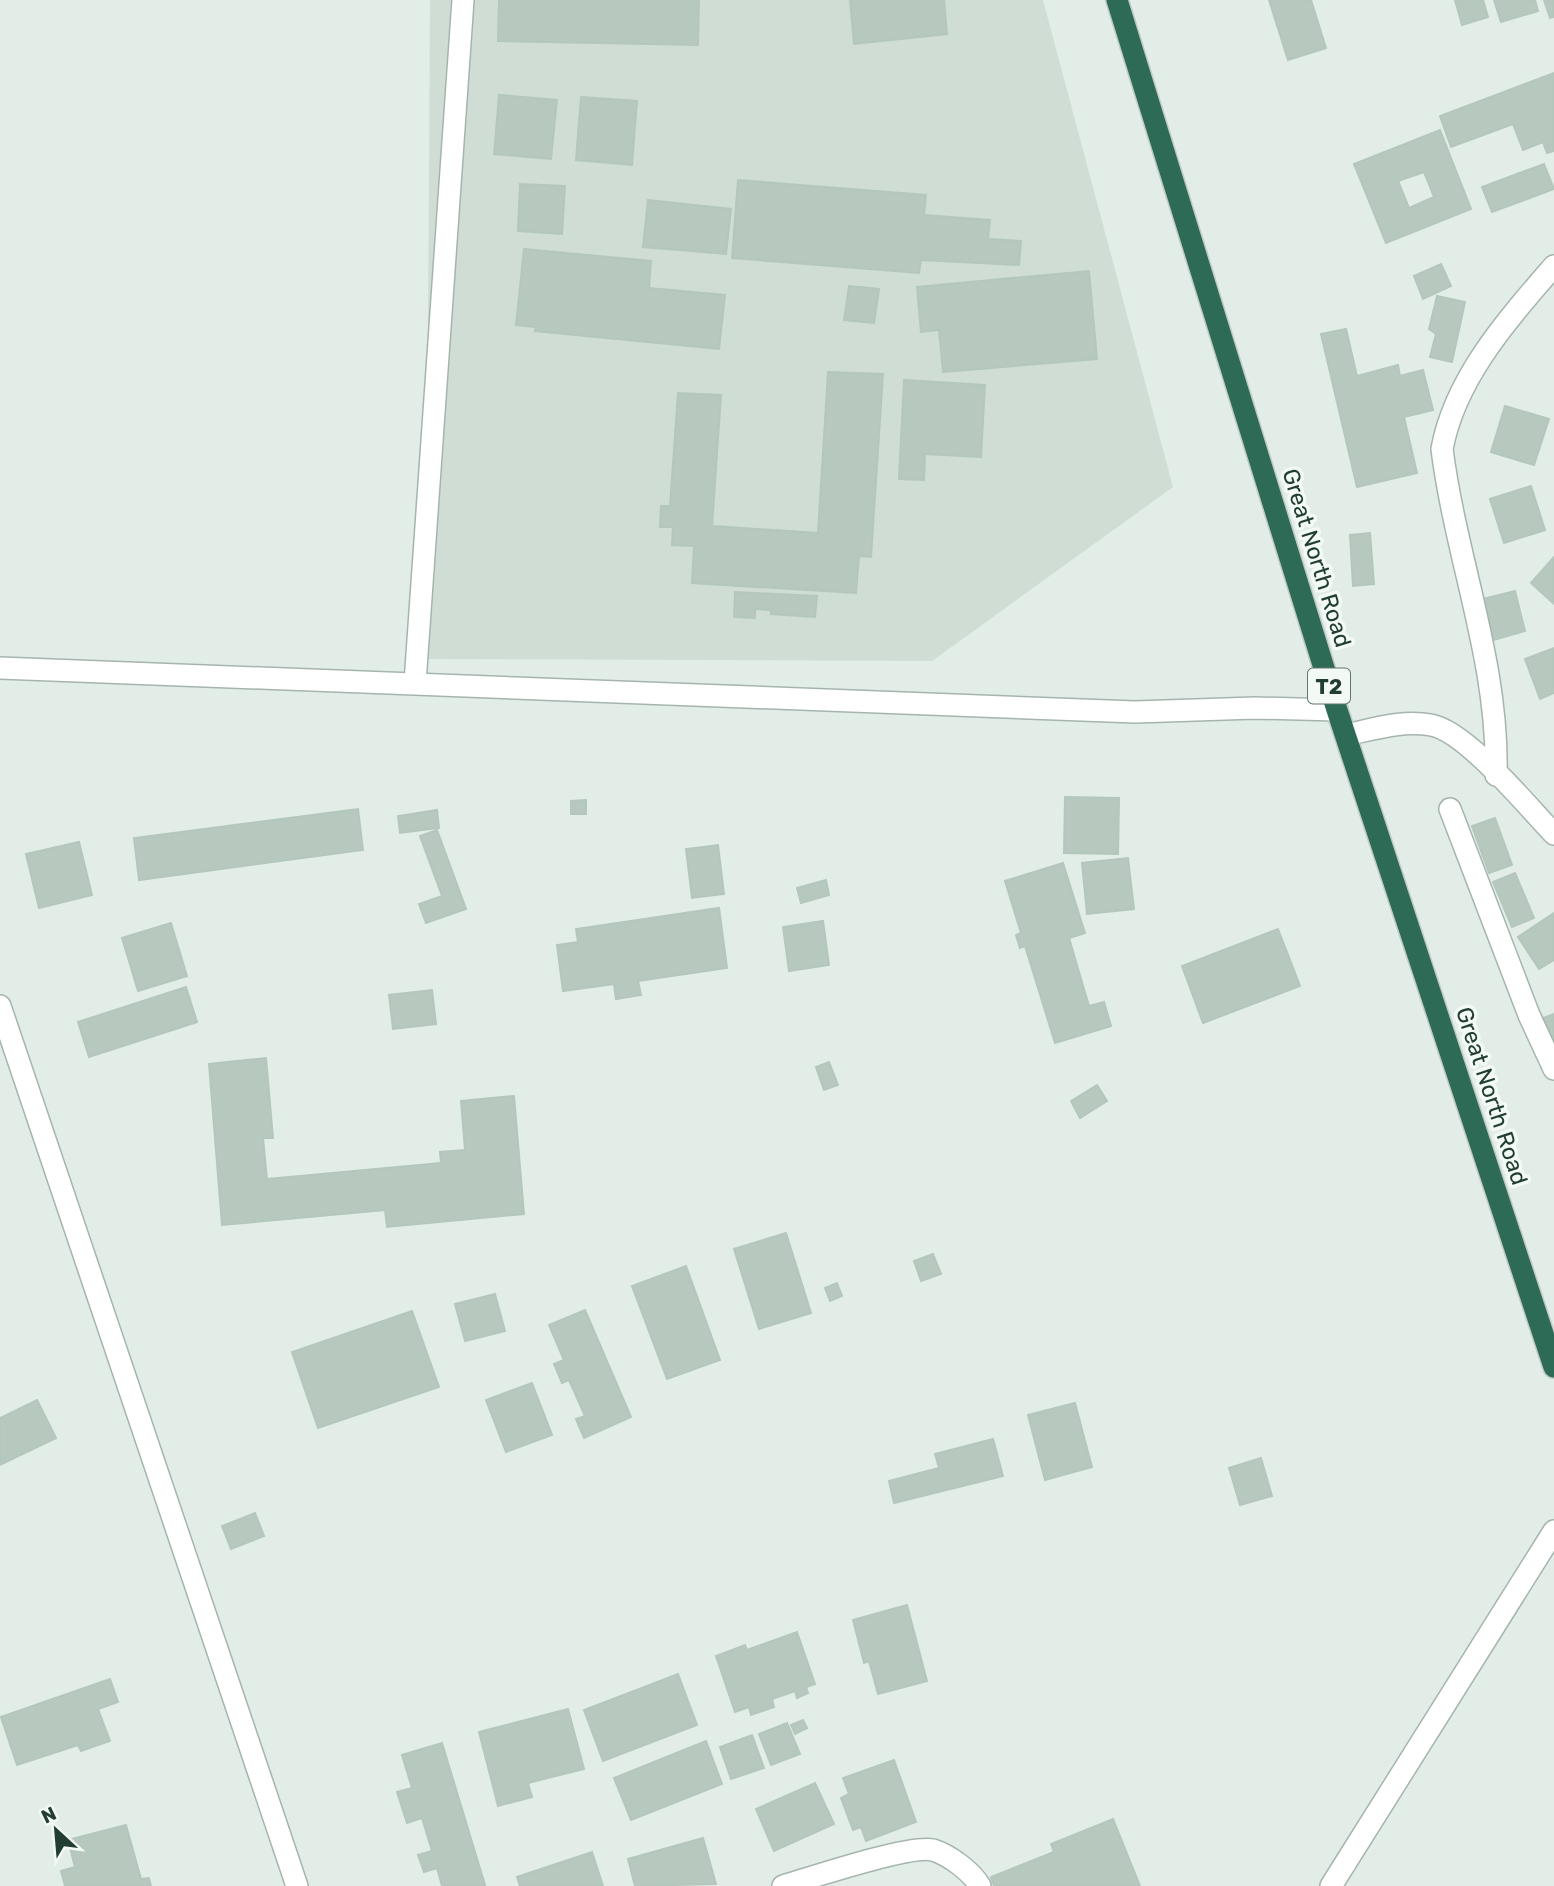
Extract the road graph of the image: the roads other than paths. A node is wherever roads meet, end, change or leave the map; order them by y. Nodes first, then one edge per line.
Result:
1 (463, 0) edge
2 (1116, 0) edge
3 (1554, 266) edge
4 (0, 667) edge
5 (415, 683) junction
6 (1337, 710) junction
7 (1346, 735) junction
8 (1496, 775) junction
9 (1450, 809) dead end
10 (1554, 834) edge
11 (0, 1006) edge
12 (1554, 1069) edge
13 (1554, 1367) edge
14 (1554, 1531) edge
15 (297, 1886) edge
16 (783, 1886) edge
17 (980, 1886) edge
18 (1331, 1886) edge

1 - 5 street
2 - 6 highway, Great North Road / T2
3 - 8 street
4 - 5 street
5 - 6 street
6 - 7 highway, Great North Road / T2
7 - 8 street
7 - 13 highway, Great North Road / T2
8 - 10 street
9 - 12 street
11 - 15 street
14 - 18 street
16 - 17 street

